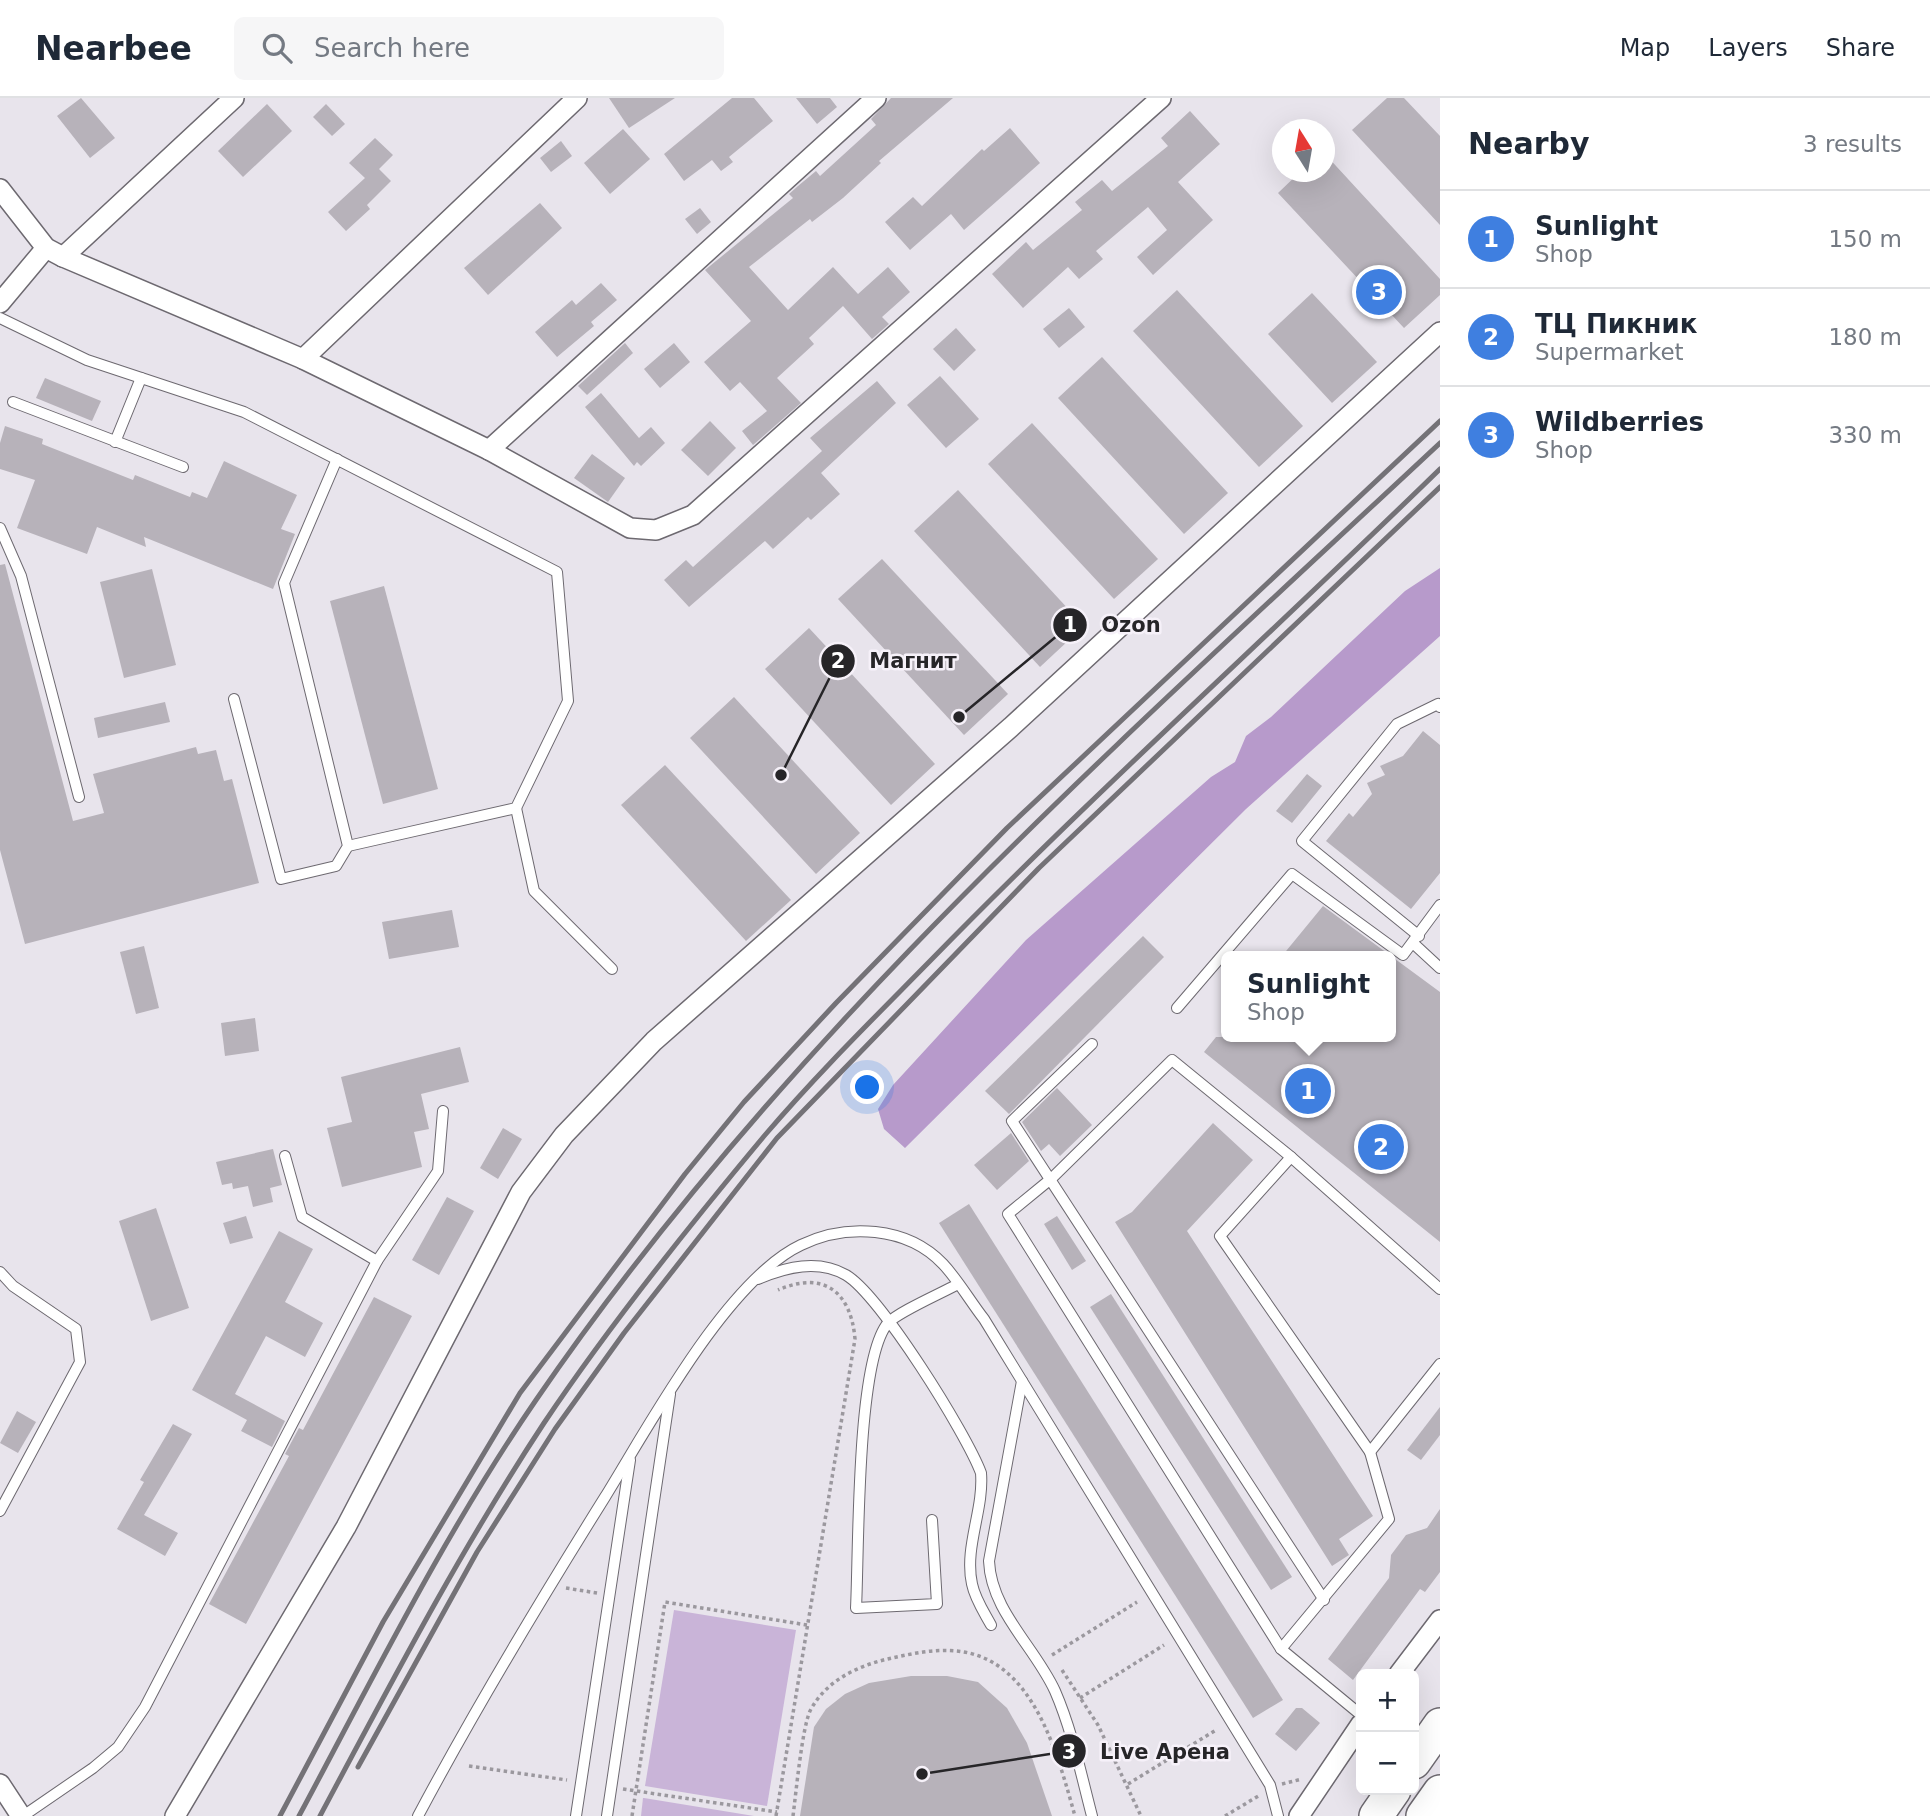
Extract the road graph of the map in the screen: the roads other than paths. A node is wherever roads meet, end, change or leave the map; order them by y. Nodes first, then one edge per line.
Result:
1 (234, 98) edge
2 (578, 98) edge
3 (876, 98) edge
4 (1161, 98) edge
5 (0, 189) edge
6 (55, 253) junction
7 (1, 299) edge
8 (0, 318) edge
9 (1440, 332) edge
10 (303, 359) junction
11 (141, 378) junction
12 (13, 402) dead end
13 (115, 442) junction
14 (489, 450) junction
15 (337, 459) junction
16 (183, 467) dead end
17 (0, 528) edge
18 (234, 699) dead end
19 (1440, 707) edge
20 (79, 797) dead end
21 (516, 808) junction
22 (348, 846) junction
23 (1440, 905) edge
24 (1416, 940) junction
25 (1226, 951) edge
26 (1221, 957) edge
27 (1440, 968) edge
28 (612, 969) dead end
29 (1177, 1008) dead end
30 (1092, 1044) dead end
31 (443, 1111) dead end
32 (285, 1156) dead end
33 (1291, 1157) junction
34 (1052, 1178) junction
35 (377, 1262) junction
36 (0, 1272) edge
37 (751, 1282) junction
38 (958, 1284) junction
39 (1440, 1289) edge
40 (889, 1322) junction
41 (1440, 1364) edge
42 (1022, 1381) junction
43 (671, 1392) junction
44 (1370, 1452) junction
45 (631, 1455) junction
46 (0, 1511) edge
47 (932, 1520) dead end
48 (1324, 1600) junction
49 (1440, 1620) edge
50 (991, 1625) dead end
51 (1280, 1649) junction
52 (1403, 1669) edge
53 (1356, 1712) edge
54 (1440, 1725) edge
55 (1356, 1731) edge
56 (1419, 1755) edge
57 (0, 1784) edge
58 (1440, 1792) edge
59 (1391, 1795) edge
60 (22, 1816) edge
61 (175, 1816) edge
62 (418, 1816) edge
63 (576, 1816) edge
64 (607, 1816) edge
65 (1092, 1816) edge
66 (1278, 1816) edge
67 (1299, 1816) edge
68 (1376, 1816) edge
69 (1423, 1816) edge

1 - 6 street
2 - 10 street
3 - 14 street
4 - 14 street
5 - 6 street
6 - 7 street
6 - 10 street
8 - 11 lane
9 - 61 street
10 - 14 street
11 - 13 lane
11 - 15 lane
12 - 13 lane
13 - 16 lane
15 - 21 lane
15 - 22 lane
17 - 20 lane
18 - 22 lane
19 - 24 lane
21 - 22 lane
21 - 28 lane
23 - 24 lane
24 - 25 lane
24 - 27 lane
26 - 29 lane
30 - 34 lane
31 - 35 lane
32 - 35 lane
33 - 34 lane
33 - 39 lane
33 - 44 lane
34 - 48 lane
34 - 51 lane
35 - 60 lane
36 - 46 lane
37 - 38 lane
37 - 40 lane
37 - 43 lane
38 - 40 lane
38 - 42 lane
40 - 47 lane
40 - 50 lane
41 - 44 lane
42 - 65 lane
42 - 66 lane
43 - 45 lane
43 - 64 lane
44 - 48 lane
45 - 62 lane
45 - 63 lane
48 - 51 lane
49 - 52 street
51 - 53 lane
54 - 56 highway
55 - 67 street
57 - 60 street
58 - 69 highway
59 - 68 highway

